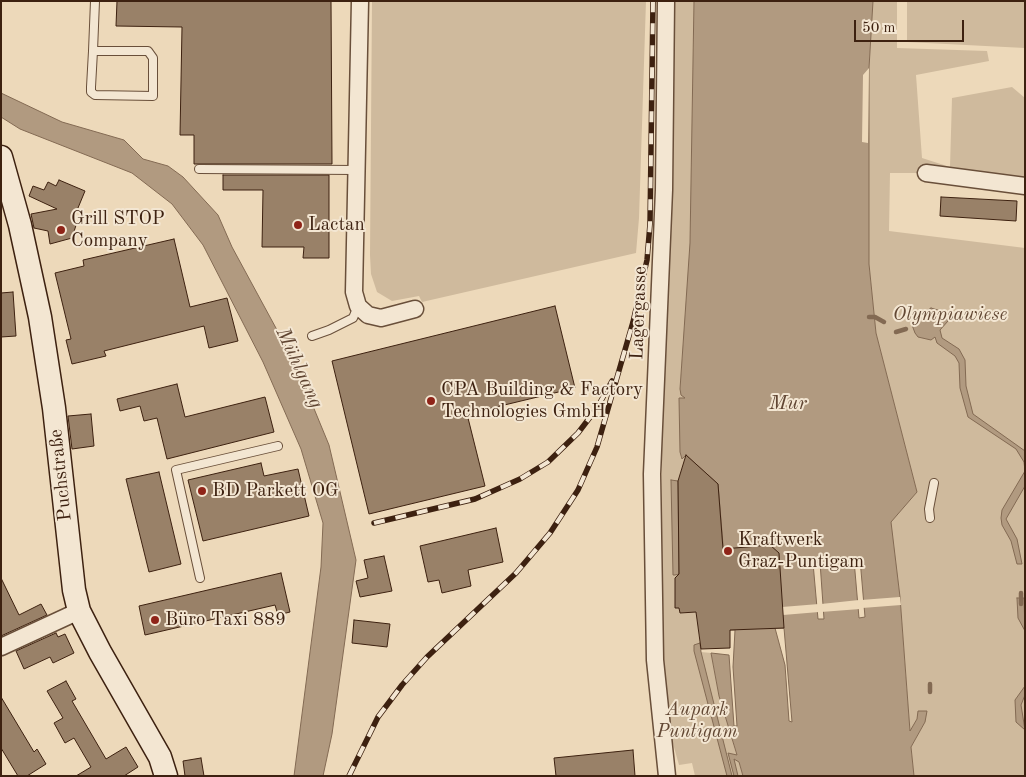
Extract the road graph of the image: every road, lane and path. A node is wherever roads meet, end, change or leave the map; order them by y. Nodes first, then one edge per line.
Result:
1 (95, 1) edge
2 (360, 1) edge
3 (666, 1) edge
4 (92, 51) junction
5 (1, 157) edge
6 (199, 169) dead end
7 (356, 170) junction
8 (926, 173) dead end
9 (1025, 186) edge
10 (358, 306) junction
11 (415, 309) dead end
12 (312, 336) dead end
13 (278, 446) dead end
14 (934, 483) dead end
15 (930, 518) dead end
16 (200, 578) dead end
17 (79, 611) junction
18 (1, 647) edge
19 (166, 776) edge
20 (667, 776) edge

1 - 4 lane
2 - 7 street
3 - 20 street, Lagergasse
4 - 4 lane
5 - 17 main road, Puchstraße
6 - 7 lane
7 - 10 street
8 - 9 street
10 - 11 street
10 - 12 lane
13 - 16 lane
14 - 15 lane
17 - 18 street
17 - 19 main road, Puchstraße

